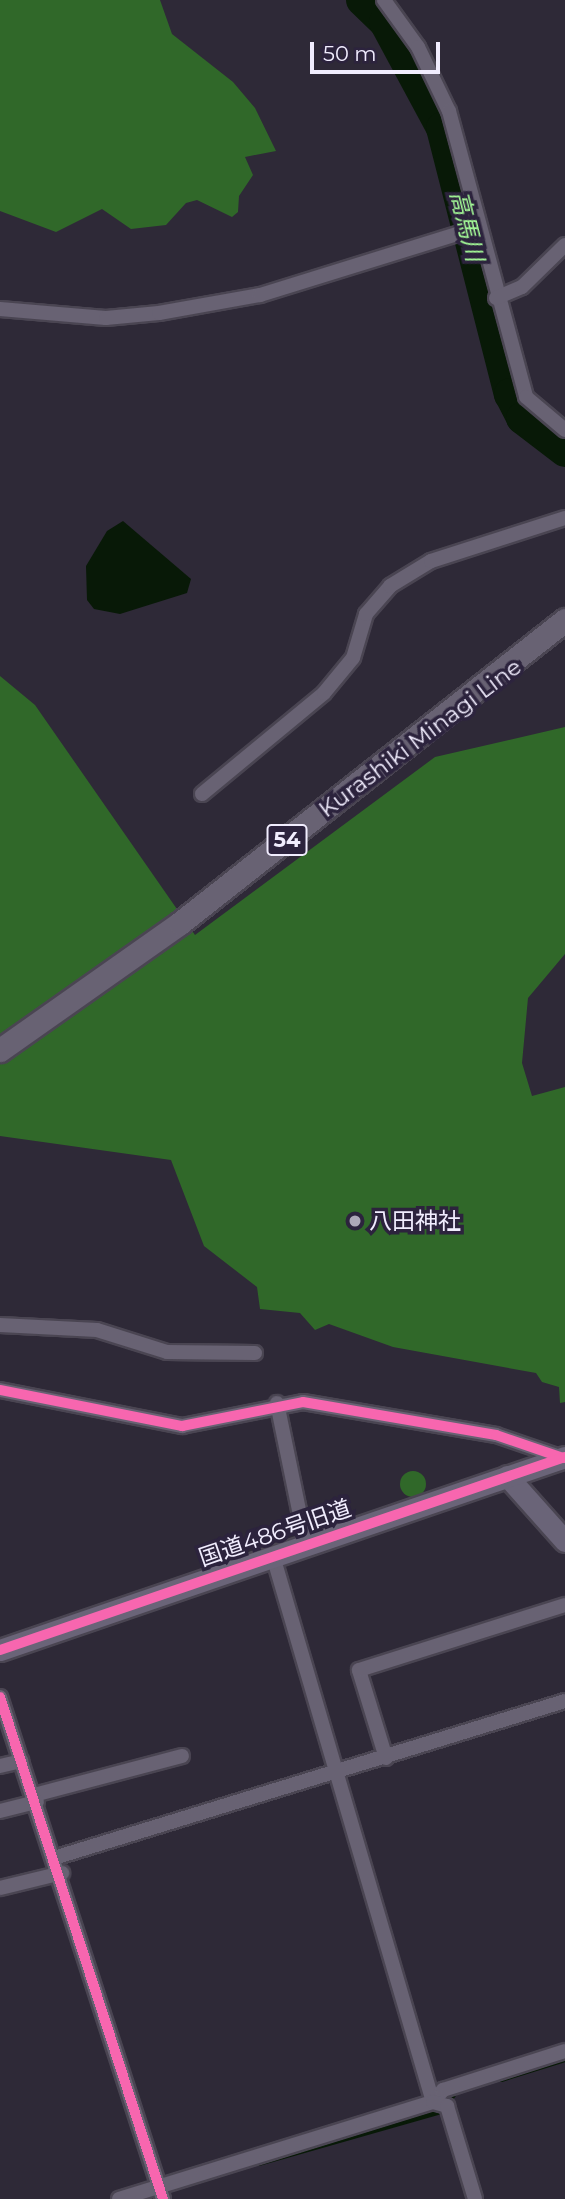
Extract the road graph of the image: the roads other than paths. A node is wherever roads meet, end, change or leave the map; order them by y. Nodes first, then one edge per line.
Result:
1 (384, 0) edge
2 (471, 230) junction
3 (565, 245) edge
4 (496, 298) junction
5 (0, 309) edge
6 (565, 430) edge
7 (565, 518) edge
8 (565, 620) edge
9 (202, 793) dead end
10 (0, 1049) edge
11 (0, 1325) edge
12 (255, 1353) dead end
13 (0, 1390) edge
14 (277, 1403) junction
15 (564, 1457) edge
16 (507, 1476) junction
17 (565, 1541) edge
18 (306, 1544) junction
19 (274, 1556) junction
20 (565, 1605) edge
21 (0, 1650) edge
22 (0, 1697) edge
23 (565, 1702) edge
24 (182, 1756) dead end
25 (386, 1758) junction
26 (21, 1761) junction
27 (0, 1766) edge
28 (342, 1772) junction
29 (35, 1799) junction
30 (0, 1811) edge
31 (57, 1857) junction
32 (62, 1873) junction
33 (0, 1888) edge
34 (565, 2051) edge
35 (441, 2104) junction
36 (161, 2194) edge
37 (119, 2199) edge
38 (475, 2199) edge

1 - 2 street
2 - 4 street
2 - 5 street
3 - 4 street
4 - 6 street
7 - 9 street
8 - 10 main road, Kurashiki Minagi Line / 54
11 - 12 street
13 - 14 street
14 - 15 street
14 - 18 street
15 - 16 street, 国道486号旧道
16 - 17 street
16 - 18 street, 国道486号旧道
18 - 19 street, 国道486号旧道
19 - 21 street, 国道486号旧道
19 - 28 street
20 - 25 street
22 - 26 street
23 - 25 street
24 - 29 street
25 - 28 street
26 - 27 street
26 - 29 street
28 - 31 street
28 - 35 street
29 - 30 street
29 - 31 street
31 - 32 street
32 - 33 street
32 - 36 street
34 - 35 street
35 - 36 street
35 - 38 street
36 - 37 street

